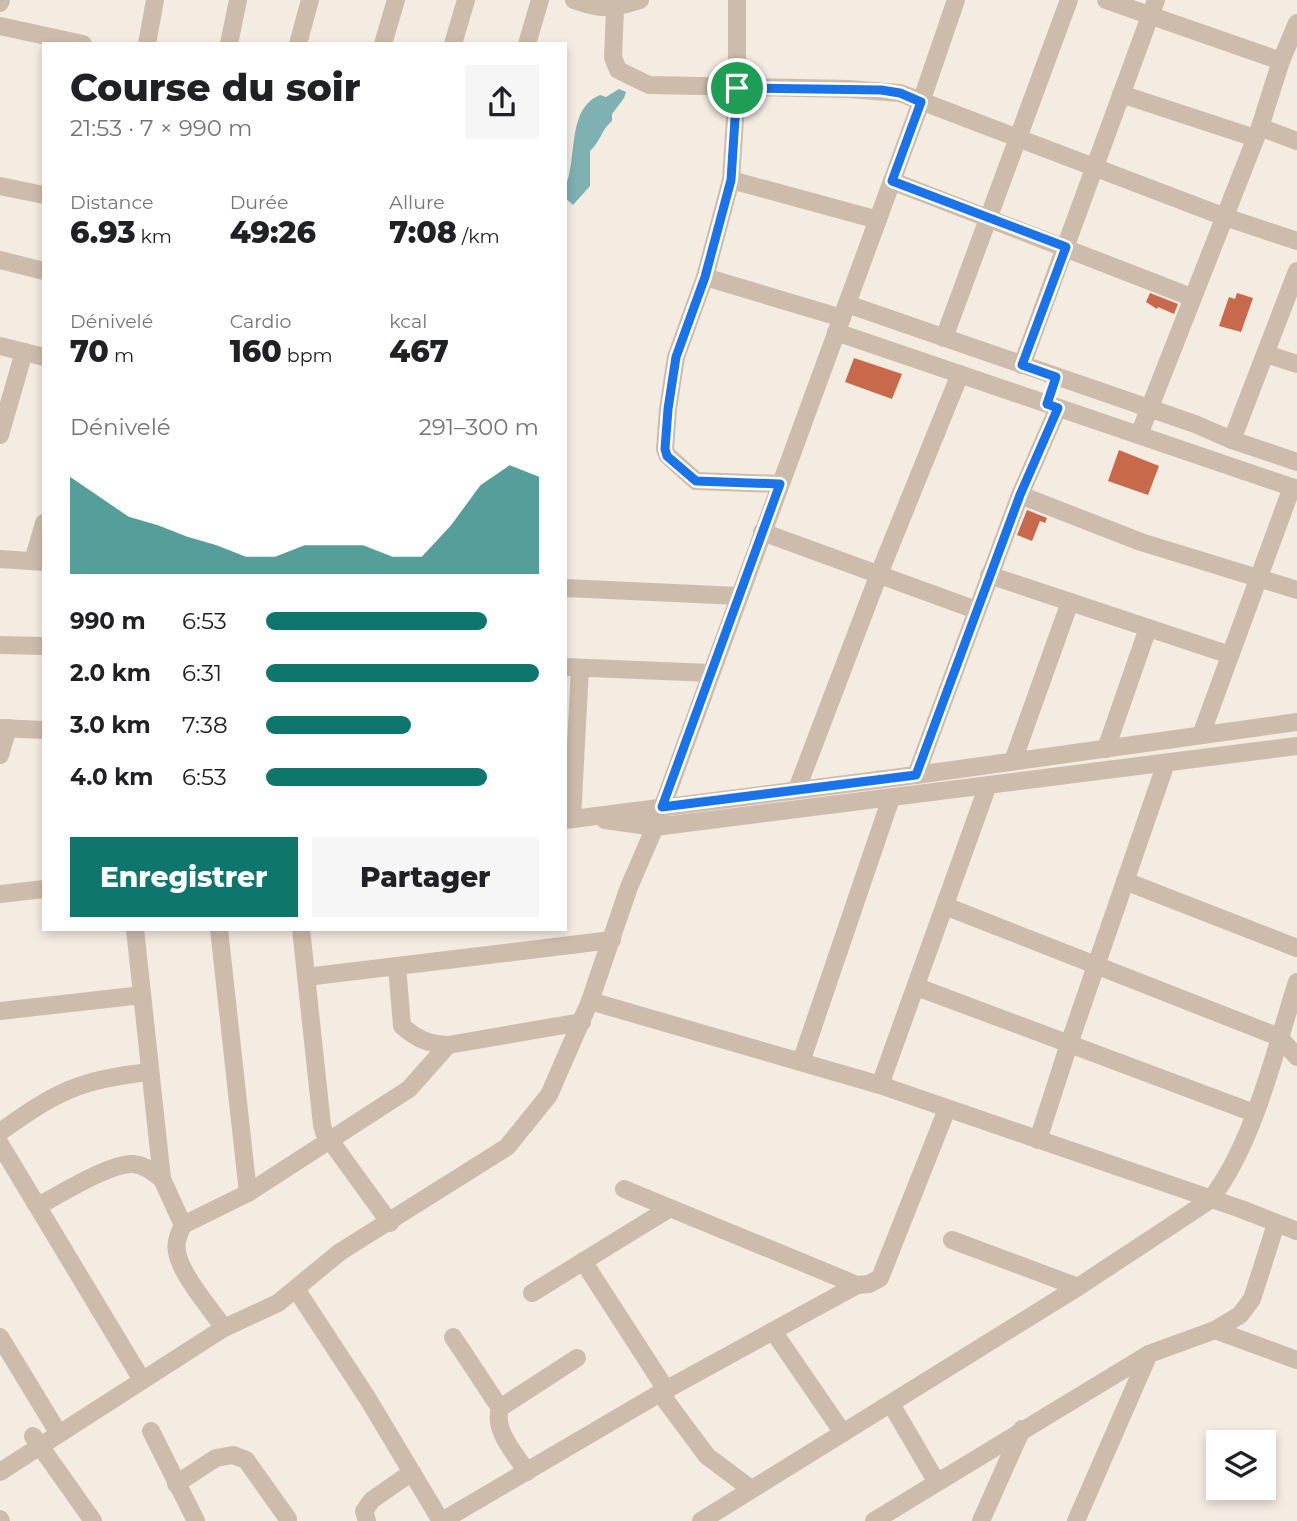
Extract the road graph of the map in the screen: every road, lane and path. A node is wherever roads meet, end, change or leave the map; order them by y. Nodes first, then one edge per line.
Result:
1 (155, 0) edge
2 (238, 0) edge
3 (310, 0) edge
4 (396, 0) edge
5 (466, 0) edge
6 (540, 0) edge
7 (574, 0) edge
8 (640, 0) edge
9 (737, 0) edge
10 (956, 0) edge
11 (1069, 0) edge
12 (1106, 0) edge
13 (1153, 8) edge
14 (615, 9) junction
15 (1297, 23) edge
16 (0, 26) edge
17 (74, 42) edge
18 (147, 42) edge
19 (229, 42) edge
20 (299, 42) edge
21 (384, 42) edge
22 (454, 42) edge
23 (528, 42) edge
24 (1281, 61) junction
25 (737, 88) junction
26 (1122, 94) junction
27 (921, 102) junction
28 (1258, 133) junction
29 (1018, 138) junction
30 (1297, 141) edge
31 (1095, 167) junction
32 (731, 180) junction
33 (892, 181) junction
34 (0, 186) edge
35 (42, 195) edge
36 (989, 217) junction
37 (1225, 217) junction
38 (878, 220) junction
39 (1297, 241) edge
40 (1066, 247) junction
41 (0, 260) edge
42 (42, 270) edge
43 (1297, 271) edge
44 (705, 277) junction
45 (1191, 297) junction
46 (842, 318) junction
47 (944, 338) junction
48 (0, 346) edge
49 (24, 352) junction
50 (1266, 354) junction
51 (42, 356) edge
52 (997, 356) junction
53 (1297, 364) edge
54 (1022, 365) junction
55 (960, 374) junction
56 (1056, 377) junction
57 (986, 383) junction
58 (1052, 406) junction
59 (1150, 410) junction
60 (0, 435) edge
61 (1139, 435) junction
62 (1232, 440) junction
63 (1289, 459) edge
64 (1267, 481) junction
65 (780, 484) junction
66 (1294, 488) edge
67 (1020, 495) junction
68 (762, 532) junction
69 (42, 539) edge
70 (0, 559) edge
71 (39, 562) edge
72 (878, 574) junction
73 (989, 575) junction
74 (1258, 578) junction
75 (567, 588) edge
76 (1297, 590) edge
77 (739, 596) junction
78 (1070, 602) junction
79 (976, 610) junction
80 (1148, 628) junction
81 (0, 645) edge
82 (42, 646) edge
83 (1230, 655) junction
84 (572, 668) edge
85 (711, 673) junction
86 (1296, 718) edge
87 (4, 728) edge
88 (42, 730) edge
89 (1201, 736) junction
90 (1297, 746) edge
91 (1106, 749) junction
92 (0, 755) edge
93 (1013, 761) junction
94 (1166, 763) junction
95 (916, 775) junction
96 (988, 785) junction
97 (797, 789) junction
98 (891, 797) junction
99 (662, 807) junction
100 (574, 818) edge
101 (655, 827) junction
102 (1125, 881) junction
103 (42, 889) edge
104 (0, 894) edge
105 (945, 906) junction
106 (135, 931) edge
107 (219, 931) edge
108 (301, 931) edge
109 (612, 940) junction
110 (1297, 948) edge
111 (1096, 964) junction
112 (397, 966) junction
113 (306, 977) junction
114 (1297, 982) edge
115 (917, 986) junction
116 (142, 995) junction
117 (590, 1001) junction
118 (0, 1011) edge
119 (582, 1022) junction
120 (1279, 1037) junction
121 (1069, 1044) junction
122 (448, 1045) junction
123 (1297, 1057) edge
124 (801, 1062) junction
125 (150, 1072) junction
126 (880, 1085) junction
127 (947, 1109) junction
128 (1254, 1113) junction
129 (0, 1132) edge
130 (330, 1140) junction
131 (1038, 1140) junction
132 (0, 1144) edge
133 (162, 1179) junction
134 (624, 1189) dead end
135 (248, 1193) junction
136 (1210, 1200) junction
137 (38, 1206) junction
138 (670, 1208) junction
139 (390, 1223) junction
140 (1276, 1224) junction
141 (183, 1225) junction
142 (1297, 1231) edge
143 (952, 1240) dead end
144 (583, 1261) junction
145 (857, 1285) junction
146 (1078, 1287) junction
147 (296, 1289) junction
148 (532, 1293) dead end
149 (224, 1328) junction
150 (1215, 1330) junction
151 (773, 1331) junction
152 (453, 1336) dead end
153 (2, 1344) edge
154 (1149, 1354) junction
155 (577, 1358) dead end
156 (1297, 1360) edge
157 (142, 1380) junction
158 (664, 1392) junction
159 (891, 1404) junction
160 (500, 1408) junction
161 (1022, 1429) junction
162 (151, 1431) dead end
163 (844, 1433) junction
164 (59, 1434) junction
165 (36, 1442) junction
166 (0, 1472) edge
167 (412, 1472) junction
168 (527, 1472) junction
169 (936, 1481) junction
170 (176, 1484) junction
171 (751, 1489) junction
172 (889, 1515) edge
173 (288, 1519) dead end
174 (363, 1520) edge
175 (93, 1521) edge
176 (196, 1521) edge
177 (441, 1521) edge
178 (701, 1521) edge
179 (874, 1521) edge
180 (981, 1521) edge
181 (1076, 1521) edge

1 - 18 street
2 - 19 street
3 - 20 street
4 - 21 street
5 - 22 street
6 - 23 street
7 - 14 street
8 - 14 street
9 - 25 street
10 - 27 street
11 - 29 street
12 - 13 street
13 - 24 street
13 - 26 street
14 - 25 street
15 - 24 street
16 - 17 street
24 - 28 street
25 - 27 street
25 - 32 street
26 - 28 street
26 - 31 street
27 - 29 street
27 - 33 street
28 - 30 street
28 - 37 street
29 - 31 street
29 - 36 street
31 - 37 street
31 - 40 street
32 - 38 street
32 - 44 street
33 - 36 street
33 - 38 street
34 - 35 street
36 - 40 street
36 - 47 street
37 - 39 street
37 - 45 street
38 - 46 street
40 - 45 street
40 - 54 street
41 - 42 street
43 - 50 street
44 - 46 street
44 - 65 street
45 - 59 street
46 - 47 street
46 - 55 street
46 - 65 street
47 - 52 street
48 - 49 street
49 - 51 street
49 - 60 street
50 - 53 street
50 - 62 street
52 - 54 street
52 - 57 street
54 - 56 street
55 - 57 street
55 - 72 street
56 - 58 street
56 - 59 street
57 - 58 street
58 - 61 street
58 - 67 street
59 - 61 street
59 - 62 street
61 - 64 street
62 - 63 street
63 - 64 street
64 - 66 street
65 - 68 street
66 - 74 street
67 - 73 street
67 - 74 street
68 - 72 street
68 - 77 street
69 - 71 street
70 - 71 street
72 - 79 street
72 - 97 street
73 - 78 street
73 - 79 street
74 - 76 street
74 - 83 street
75 - 77 street
77 - 85 street
78 - 80 street
78 - 93 street
79 - 95 street
80 - 83 street
80 - 91 street
81 - 82 street
83 - 89 street
84 - 85 street
84 - 100 street
85 - 99 street
86 - 89 street
87 - 88 street
87 - 92 street
89 - 91 street
90 - 94 street
91 - 93 street
93 - 95 street
94 - 96 street
94 - 102 street
95 - 97 street
96 - 98 street
96 - 105 street
97 - 99 street
98 - 101 street
98 - 124 street
99 - 100 street
99 - 101 street
100 - 101 street
101 - 109 street
102 - 110 street
102 - 111 street
103 - 104 street
105 - 111 street
105 - 115 street
106 - 116 street
107 - 135 street
108 - 113 street
109 - 112 street
109 - 117 street
111 - 120 street
111 - 121 street
112 - 113 street
112 - 122 street
113 - 130 street
114 - 120 street
115 - 121 street
115 - 126 street
116 - 118 street
116 - 125 street
117 - 119 street
117 - 124 street
119 - 122 street
119 - 139 street
120 - 123 street
120 - 128 street
121 - 128 street
121 - 131 street
122 - 130 street
124 - 126 street
125 - 129 street
125 - 133 street
126 - 127 street
127 - 131 street
127 - 145 street
128 - 136 street
130 - 135 street
130 - 139 street
131 - 136 street
132 - 137 street
133 - 137 street
133 - 141 street
134 - 138 street
135 - 141 street
136 - 140 street
136 - 146 street
137 - 157 street
138 - 144 street
138 - 145 street
139 - 147 street
140 - 142 street
140 - 150 street
141 - 149 street
143 - 146 street
144 - 148 street
144 - 158 street
145 - 151 street
146 - 159 street
147 - 149 street
147 - 167 street
149 - 157 street
150 - 154 street
150 - 156 street
151 - 158 street
151 - 163 street
152 - 160 street
153 - 164 street
154 - 161 street
154 - 181 street
155 - 160 street
157 - 164 street
158 - 168 street
158 - 171 street
159 - 163 street
159 - 169 street
160 - 168 street
161 - 169 street
161 - 180 street
162 - 170 street
163 - 171 street
164 - 165 street
165 - 166 street
165 - 175 street
167 - 174 street
167 - 177 street
168 - 177 street
169 - 172 street
170 - 173 street
170 - 176 street
171 - 178 street
172 - 179 street

